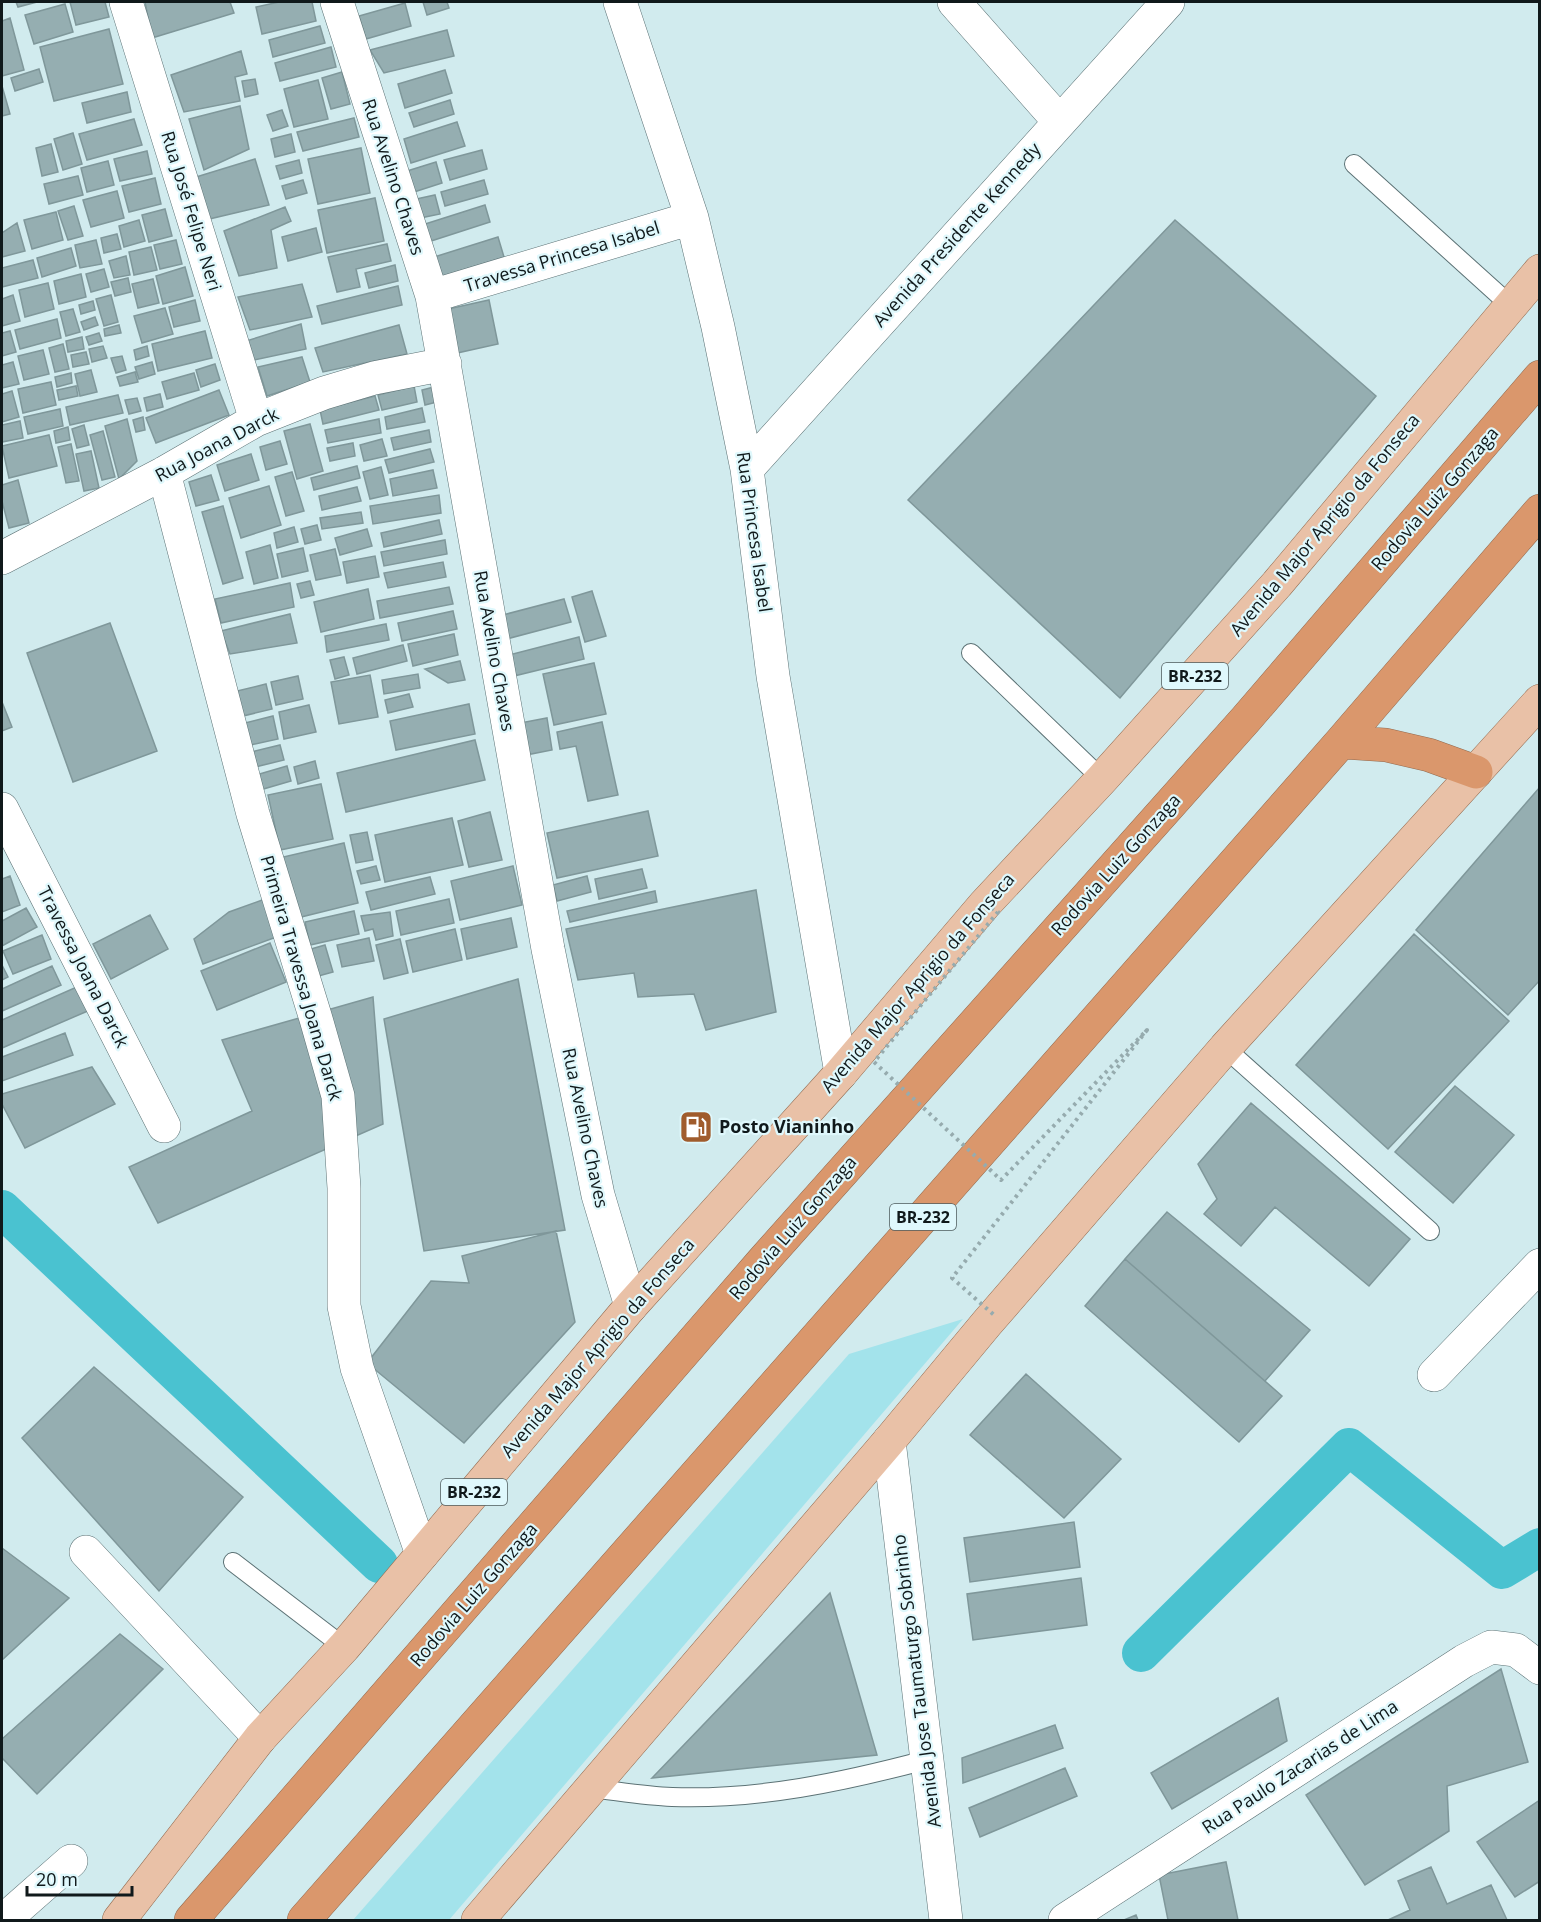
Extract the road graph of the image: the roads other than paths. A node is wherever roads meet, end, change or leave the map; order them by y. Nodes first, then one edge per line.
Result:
1 (126, 2) edge
2 (337, 2) edge
3 (620, 2) edge
4 (954, 2) edge
5 (1168, 2) edge
6 (1059, 121) junction
7 (1354, 164) dead end
8 (692, 218) junction
9 (1539, 271) edge
10 (432, 296) junction
11 (1510, 305) junction
12 (445, 364) junction
13 (1539, 377) edge
14 (256, 420) junction
15 (747, 469) junction
16 (164, 473) junction
17 (1539, 511) edge
18 (2, 558) edge
19 (971, 653) dead end
20 (1539, 701) edge
21 (1341, 741) junction
22 (1476, 772) junction
23 (1102, 779) junction
24 (2, 809) edge
25 (1225, 1048) junction
26 (841, 1073) junction
27 (164, 1126) dead end
28 (1430, 1231) dead end
29 (1539, 1265) edge
30 (631, 1306) junction
31 (1434, 1375) dead end
32 (889, 1441) junction
33 (86, 1552) dead end
34 (422, 1554) junction
35 (233, 1562) dead end
36 (344, 1647) junction
37 (1539, 1668) edge
38 (260, 1737) junction
39 (927, 1760) junction
40 (590, 1788) junction
41 (71, 1861) dead end
42 (4, 1920) edge
43 (118, 1920) edge
44 (191, 1920) edge
45 (304, 1920) edge
46 (477, 1920) edge
47 (946, 1920) edge
48 (1065, 1920) edge

1 - 14 street, Rua José Felipe Neri
2 - 10 street, Rua Avelino Chaves
3 - 8 street, Rua Princesa Isabel
4 - 6 street
5 - 6 street, Avenida Presidente Kennedy
6 - 15 street, Avenida Presidente Kennedy
7 - 11 lane
8 - 10 street, Travessa Princesa Isabel
8 - 15 street, Rua Princesa Isabel
9 - 11 main road, Avenida Major Aprigio da Fonseca / BR-232
10 - 12 street, Rua Avelino Chaves
11 - 23 main road, Avenida Major Aprigio da Fonseca / BR-232
12 - 14 street, Rua Joana Darck
12 - 30 street, Rua Avelino Chaves
13 - 44 highway, Rodovia Luiz Gonzaga
14 - 16 street, Rua Joana Darck
15 - 26 street, Rua Princesa Isabel
16 - 18 street, Rua Joana Darck
16 - 34 street, Primeira Travessa Joana Darck
17 - 21 highway, BR-232
19 - 23 lane
20 - 22 main road
21 - 22 highway
21 - 45 highway, BR-232
22 - 25 main road
23 - 26 main road, Avenida Major Aprigio da Fonseca / BR-232
24 - 27 street, Travessa Joana Darck
25 - 28 lane
25 - 32 main road
26 - 30 main road, Avenida Major Aprigio da Fonseca / BR-232
29 - 31 street
30 - 34 main road, Avenida Major Aprigio da Fonseca / BR-232
32 - 39 street, Avenida Jose Taumaturgo Sobrinho
32 - 40 main road
33 - 38 street
34 - 36 main road, Avenida Major Aprigio da Fonseca / BR-232
35 - 36 lane
36 - 38 main road, Avenida Major Aprigio da Fonseca / BR-232
37 - 48 street, Rua Paulo Zacarias de Lima
38 - 43 main road, Avenida Major Aprigio da Fonseca / BR-232
39 - 40 lane
39 - 47 street, Avenida Jose Taumaturgo Sobrinho
40 - 46 main road
41 - 42 street

